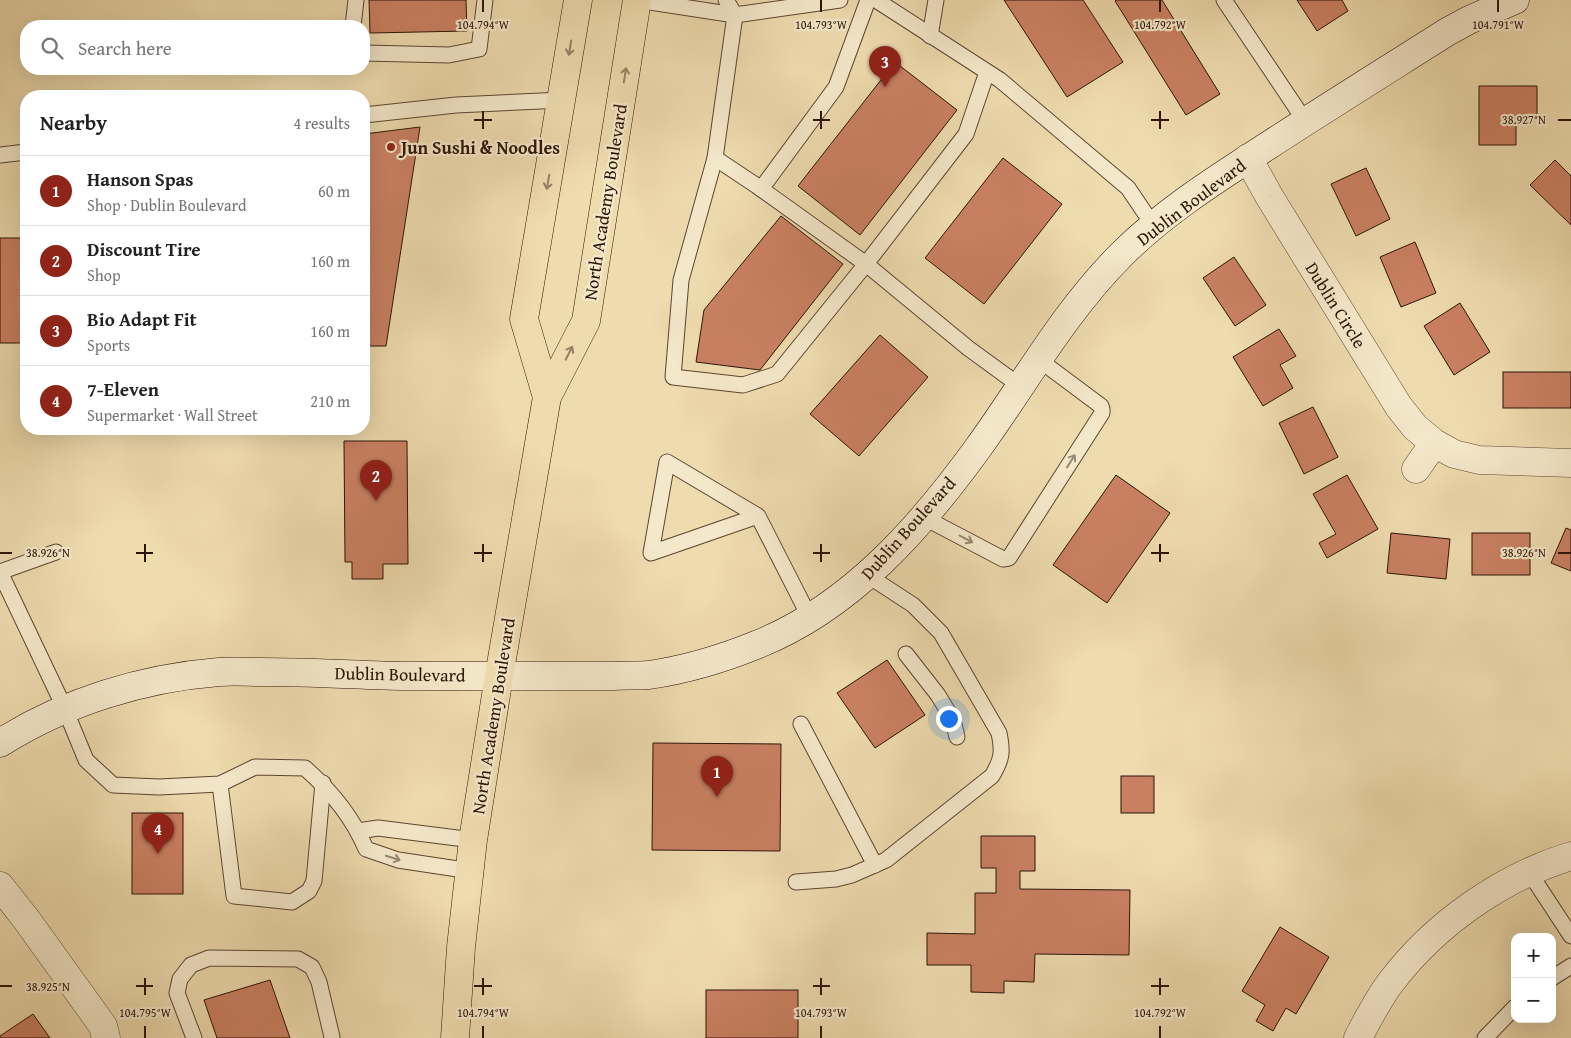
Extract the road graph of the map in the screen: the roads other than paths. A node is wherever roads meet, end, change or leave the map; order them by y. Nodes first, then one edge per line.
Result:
1 (356, 0) edge
2 (485, 0) edge
3 (578, 0) edge
4 (637, 0) edge
5 (726, 0) edge
6 (840, 0) edge
7 (868, 0) edge
8 (876, 0) edge
9 (936, 0) edge
10 (1224, 0) edge
11 (1515, 0) edge
12 (735, 15) junction
13 (354, 20) edge
14 (930, 36) junction
15 (370, 52) edge
16 (987, 72) junction
17 (562, 100) junction
18 (370, 114) edge
19 (1305, 122) junction
20 (20, 153) edge
21 (0, 155) edge
22 (716, 158) junction
23 (1248, 158) junction
24 (761, 189) junction
25 (1154, 226) junction
26 (866, 264) junction
27 (1038, 359) junction
28 (1020, 386) junction
29 (547, 397) junction
30 (1434, 443) junction
31 (1571, 462) edge
32 (1416, 469) dead end
33 (758, 516) junction
34 (923, 517) junction
35 (56, 552) dead end
36 (868, 575) junction
37 (810, 618) junction
38 (906, 654) dead end
39 (499, 676) junction
40 (65, 709) junction
41 (801, 724) dead end
42 (957, 737) dead end
43 (0, 743) edge
44 (322, 783) junction
45 (220, 784) junction
46 (358, 831) junction
47 (473, 840) junction
48 (1571, 856) edge
49 (875, 865) junction
50 (471, 871) junction
51 (1529, 872) junction
52 (796, 882) dead end
53 (0, 886) edge
54 (1571, 936) edge
55 (1571, 966) edge
56 (1556, 975) edge
57 (1511, 1011) edge
58 (332, 1037) dead end
59 (106, 1038) edge
60 (194, 1038) edge
61 (455, 1038) edge
62 (1358, 1038) edge
63 (1485, 1038) edge

1 - 13 lane
2 - 15 lane
3 -> 17 highway, North Academy Boulevard
4 - 12 lane
29 -> 4 highway, North Academy Boulevard
5 - 12 lane
6 - 12 lane
7 - 24 lane
8 - 14 lane
9 - 14 lane
10 - 19 lane
11 - 19 main road, Dublin Boulevard
12 - 22 lane
14 - 16 lane
16 - 25 lane
16 - 26 lane
17 - 18 lane
17 -> 29 highway, North Academy Boulevard
19 - 23 main road, Dublin Boulevard
20 - 21 lane
22 - 24 lane
22 - 26 lane
23 - 25 main road, Dublin Boulevard
23 - 30 main road, Dublin Circle
24 - 26 lane
25 - 27 main road, Dublin Boulevard
26 - 28 lane
27 - 28 main road, Dublin Boulevard
34 -> 27 lane
28 - 34 main road, Dublin Boulevard
29 - 39 highway, North Academy Boulevard
30 - 31 main road, Dublin Circle
30 - 32 main road
33 - 33 lane
33 - 37 lane
34 - 36 main road, Dublin Boulevard
35 - 40 lane
36 - 37 main road, Dublin Boulevard
36 - 49 lane
37 - 39 main road, Dublin Boulevard
38 - 42 lane
39 - 40 main road, Dublin Boulevard
39 - 47 highway, North Academy Boulevard
40 - 43 main road, Dublin Boulevard
40 - 45 lane
41 - 49 lane
44 - 45 lane
44 - 45 lane
44 - 46 lane
46 - 47 lane
46 -> 50 lane
47 - 50 highway, North Academy Boulevard
48 - 51 main road
49 - 52 lane
50 - 61 highway, North Academy Boulevard
51 - 54 lane
51 - 62 main road
53 - 59 main road
55 - 56 lane
57 - 63 lane
58 - 60 lane

